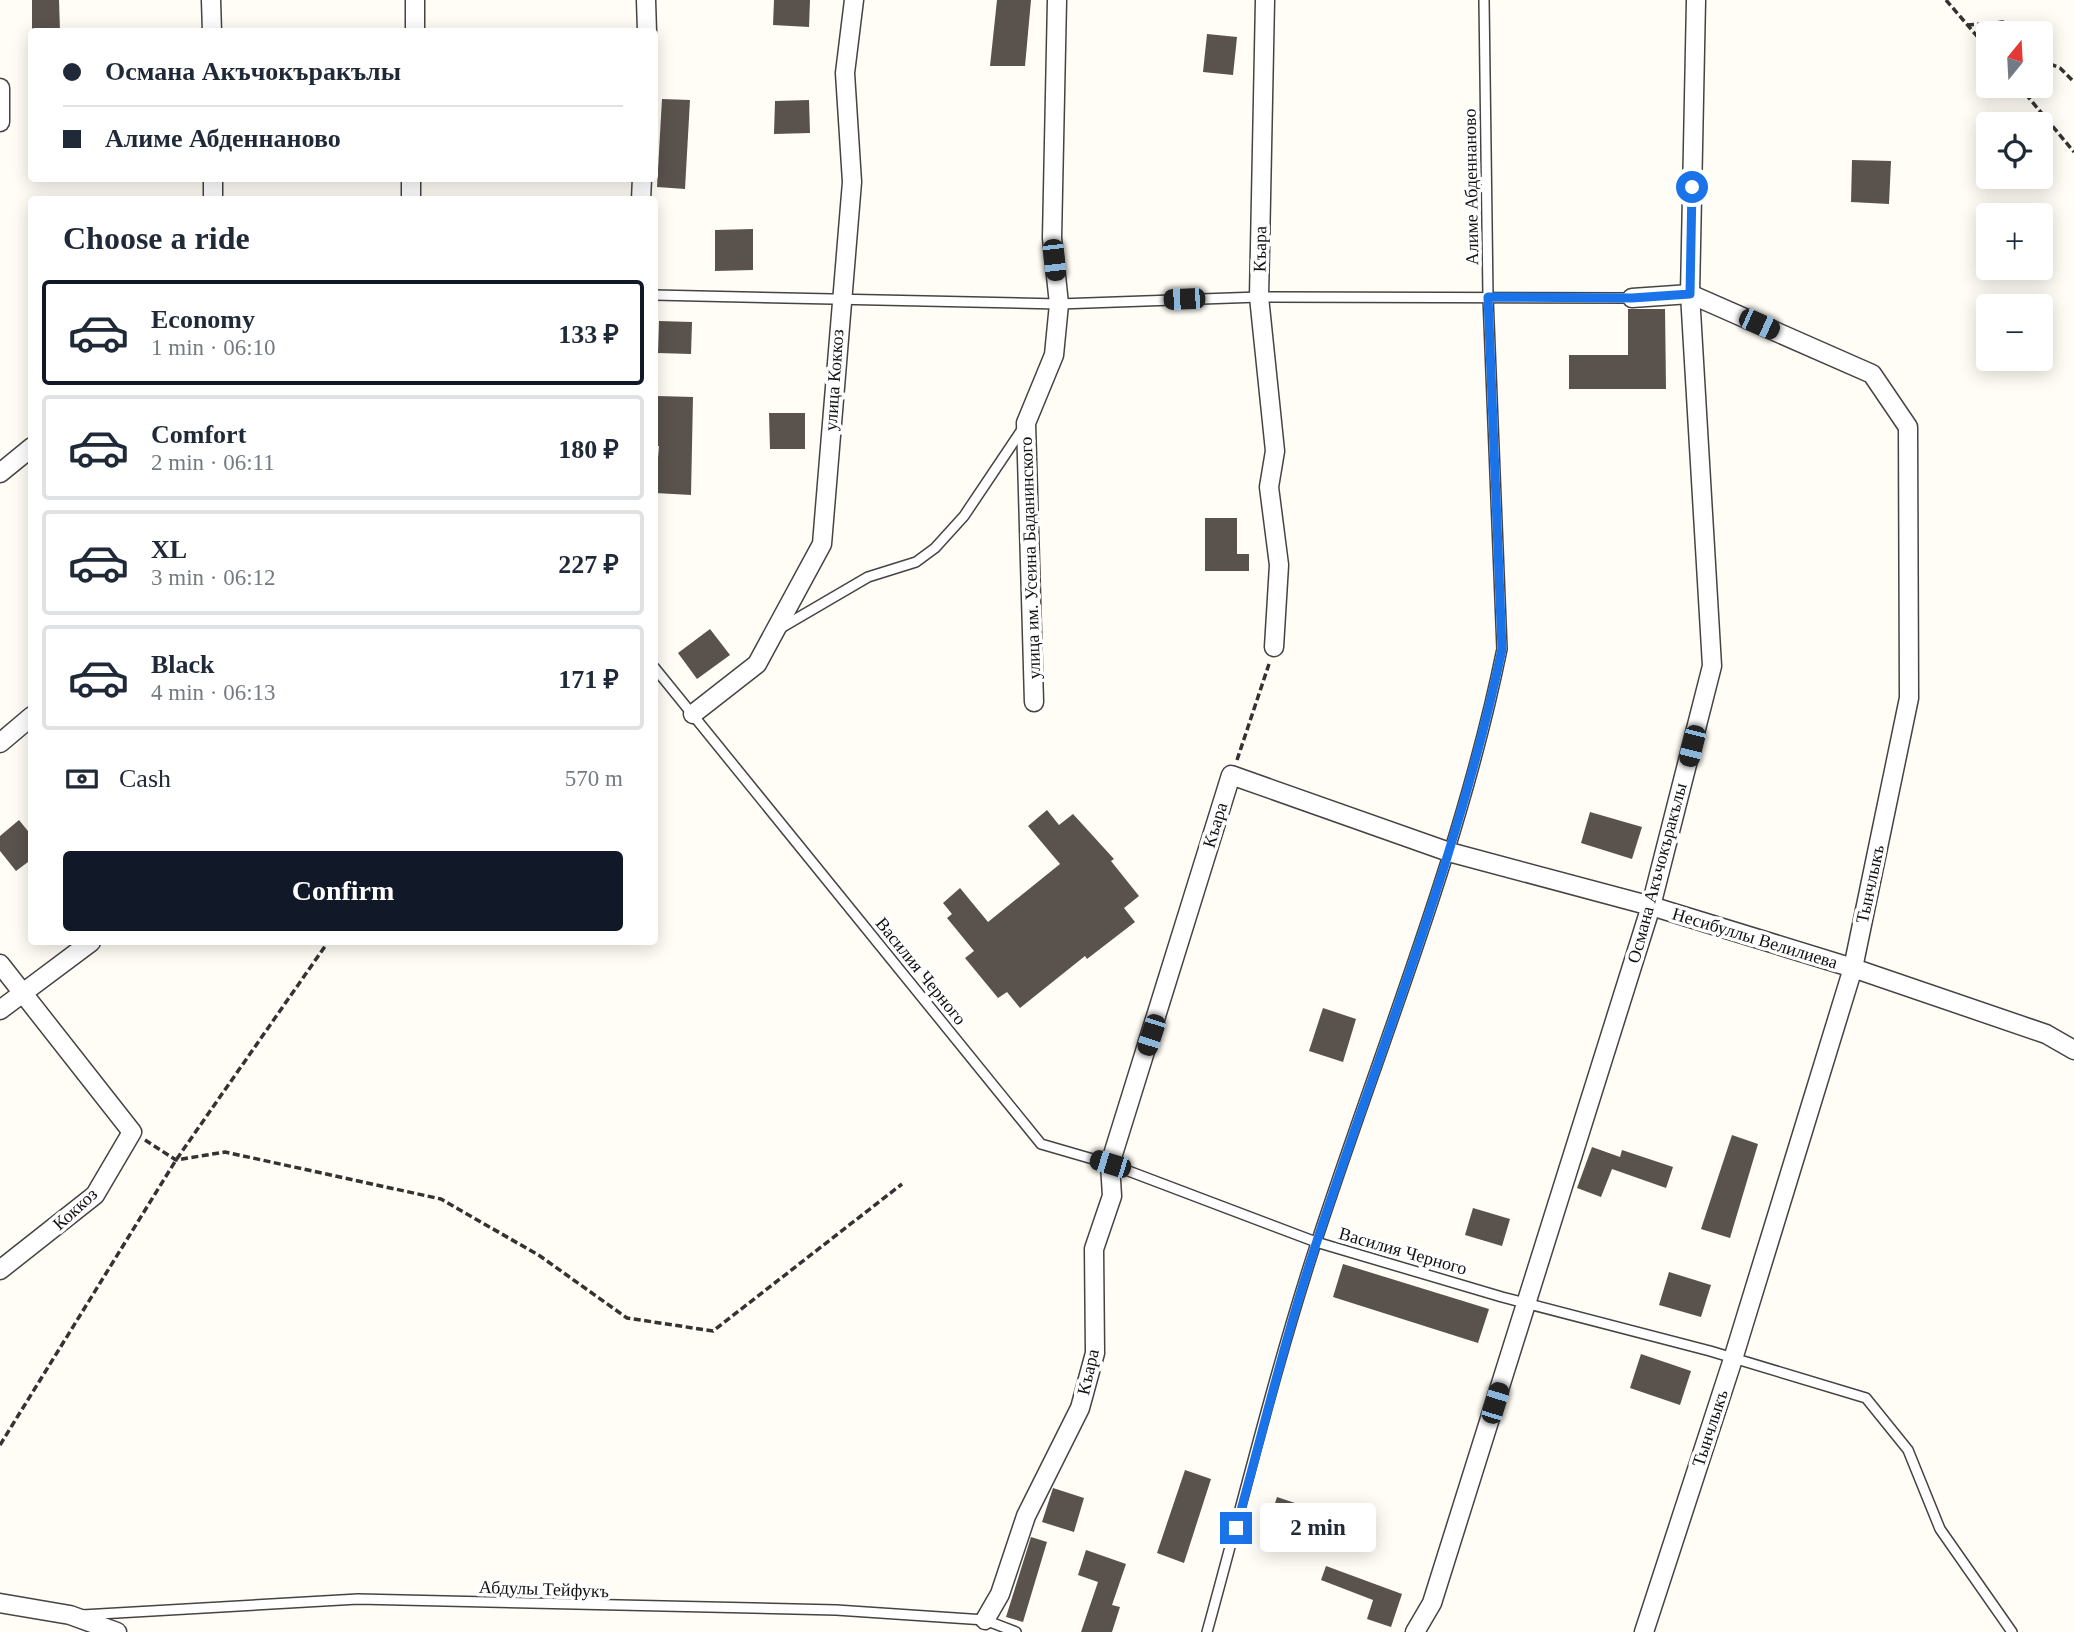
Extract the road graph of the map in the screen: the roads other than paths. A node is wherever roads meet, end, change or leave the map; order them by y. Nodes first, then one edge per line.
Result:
1 (211, 0) edge
2 (415, 0) edge
3 (646, 0) edge
4 (854, 0) edge
5 (1057, 0) edge
6 (1265, 0) edge
7 (1484, 0) edge
8 (1696, 0) edge
9 (212, 28) edge
10 (415, 28) edge
11 (647, 28) edge
12 (0, 88) edge
13 (0, 122) edge
14 (1690, 294) junction
15 (658, 295) edge
16 (1259, 297) junction
17 (1488, 297) junction
18 (1632, 298) joint
19 (841, 301) junction
20 (1059, 304) junction
21 (1026, 423) junction
22 (28, 450) edge
23 (0, 473) edge
24 (775, 632) junction
25 (1274, 647) road end
26 (658, 672) edge
27 (1034, 702) dead end
28 (693, 714) junction
29 (28, 719) edge
30 (0, 743) edge
31 (1231, 775) joint
32 (1449, 852) junction
33 (1651, 906) junction
34 (87, 945) edge
35 (0, 964) edge
36 (1853, 968) junction
37 (22, 992) junction
38 (0, 1010) edge
39 (2074, 1049) edge
40 (1110, 1164) junction
41 (1316, 1242) junction
42 (0, 1270) edge
43 (1526, 1303) junction
44 (1733, 1359) junction
45 (0, 1602) edge
46 (70, 1615) junction
47 (985, 1620) junction
48 (117, 1632) edge
49 (1016, 1632) edge
50 (1207, 1632) edge
51 (1415, 1632) edge
52 (1644, 1632) edge
53 (2012, 1632) edge

1 - 9 street
2 - 10 street
3 - 11 street
4 - 19 street, улица Коккоз
5 - 20 street, улица им. Усеина Баданинского
6 - 16 street, Къара
7 - 17 lane, Алиме Абденнаново
8 - 14 street, Османа Акъчокъракълы
12 - 13 street
14 - 18 street, Тынчлыкъ
14 - 33 street, Османа Акъчокъракълы
14 - 36 street, Тынчлыкъ
15 - 19 lane
16 - 17 lane
16 - 20 lane
16 - 25 street, Къара
17 - 18 lane
17 - 32 lane, Алиме Абденнаново
19 - 20 lane
19 - 24 street, улица Коккоз
20 - 21 street, улица им. Усеина Баданинского
21 - 24 lane
21 - 27 street, улица им. Усеина Баданинского
22 - 23 street
24 - 28 street, улица Коккоз
26 - 28 lane, Василия Черного
28 - 40 lane, Василия Черного
29 - 30 street
31 - 32 street, Несибуллы Велилиева
31 - 40 street, Къара
32 - 33 street, Несибуллы Велилиева
32 - 41 lane, Алиме Абденнаново
33 - 36 street, Несибуллы Велилиева
33 - 43 street, Османа Акъчокъракълы
34 - 37 street
35 - 37 street
36 - 39 street, Несибуллы Велилиева
36 - 44 street, Тынчлыкъ
37 - 38 street
37 - 42 street, Коккоз
40 - 41 lane, Василия Черного
40 - 47 street, Къара
41 - 43 lane, Василия Черного
41 - 50 lane, Алиме Абденнаново
43 - 44 lane, Василия Черного
43 - 51 street, Османа Акъчокъракълы
44 - 52 street, Тынчлыкъ
44 - 53 lane, Василия Черного
45 - 46 street
46 - 47 lane, Абдулы Тейфукъ
46 - 48 street
47 - 49 lane, Абдулы Тейфукъ

